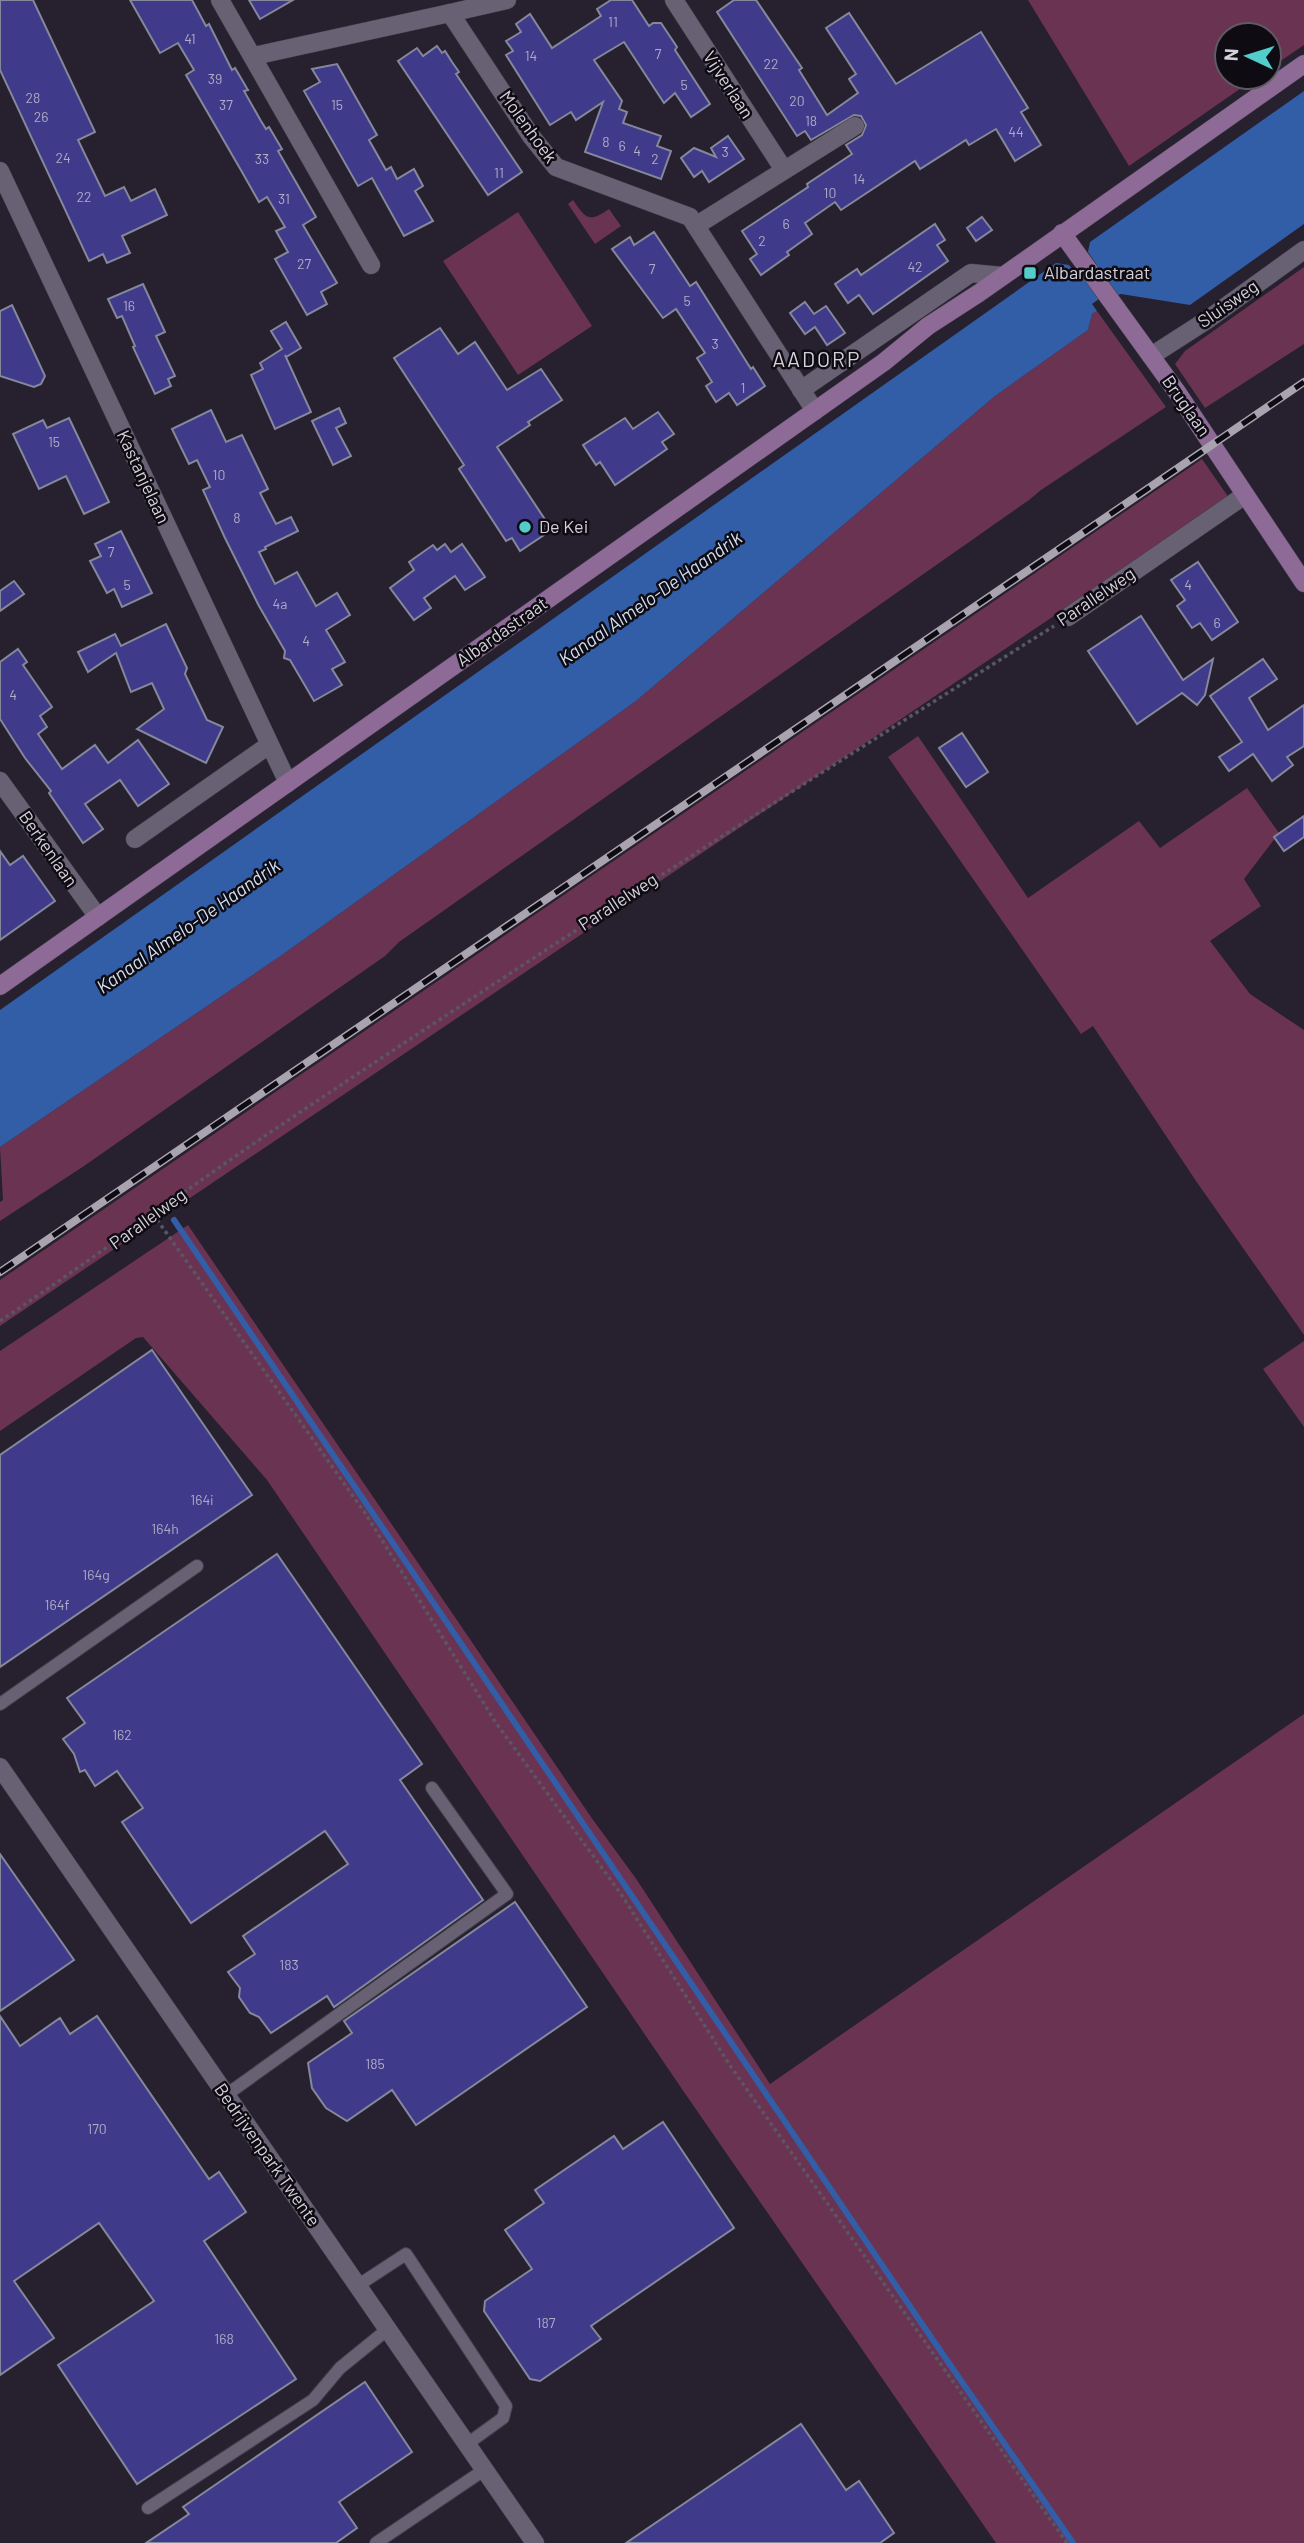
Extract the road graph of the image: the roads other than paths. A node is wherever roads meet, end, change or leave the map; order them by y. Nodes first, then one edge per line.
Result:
1 (220, 0) edge
2 (506, 0) edge
3 (674, 0) edge
4 (450, 13) junction
5 (254, 56) junction
6 (1304, 64) edge
7 (855, 126) dead end
8 (784, 170) junction
9 (0, 171) edge
10 (697, 225) junction
11 (1062, 233) junction
12 (1304, 250) edge
13 (371, 265) dead end
14 (1003, 276) junction
15 (1151, 356) junction
16 (801, 390) junction
17 (815, 411) junction
18 (1245, 495) junction
19 (1304, 583) edge
20 (1068, 617) road end
21 (269, 745) junction
22 (0, 781) edge
23 (288, 783) junction
24 (135, 839) dead end
25 (98, 917) junction
26 (0, 986) edge
27 (197, 1566) dead end
28 (0, 1704) edge
29 (0, 1767) edge
30 (432, 1788) dead end
31 (226, 2095) junction
32 (358, 2286) junction
33 (388, 2329) junction
34 (467, 2444) junction
35 (484, 2470) junction
36 (148, 2508) dead end
37 (376, 2543) edge
38 (535, 2543) edge

1 - 5 street
2 - 4 street
3 - 8 street, Vijverlaan
4 - 5 street
4 - 10 street, Molenhoek
5 - 13 street
6 - 11 street, Albardastraat
7 - 8 street
8 - 10 street
9 - 21 street, Kastanjelaan
10 - 16 street, Molenhoek
11 - 14 street, Albardastraat
11 - 15 street, Bruglaan
12 - 15 street, Sluisweg
14 - 16 street
14 - 17 street, Albardastraat
15 - 18 street, Bruglaan
16 - 17 street, Molenhoek
17 - 23 street, Albardastraat
18 - 19 street, Bruglaan
18 - 20 street, Parallelweg
21 - 23 street, Kastanjelaan
21 - 24 street
22 - 25 street, Berkenlaan
23 - 25 street, Albardastraat
25 - 26 street, Albardastraat
27 - 28 lane
29 - 31 street, Bedrijvenpark Twente
30 - 31 lane
31 - 32 street, Bedrijvenpark Twente
32 - 33 street, Bedrijvenpark Twente
32 - 34 lane
33 - 34 street, Bedrijvenpark Twente
33 - 36 lane
34 - 35 street, Bedrijvenpark Twente
35 - 37 lane
35 - 38 street, Bedrijvenpark Twente

